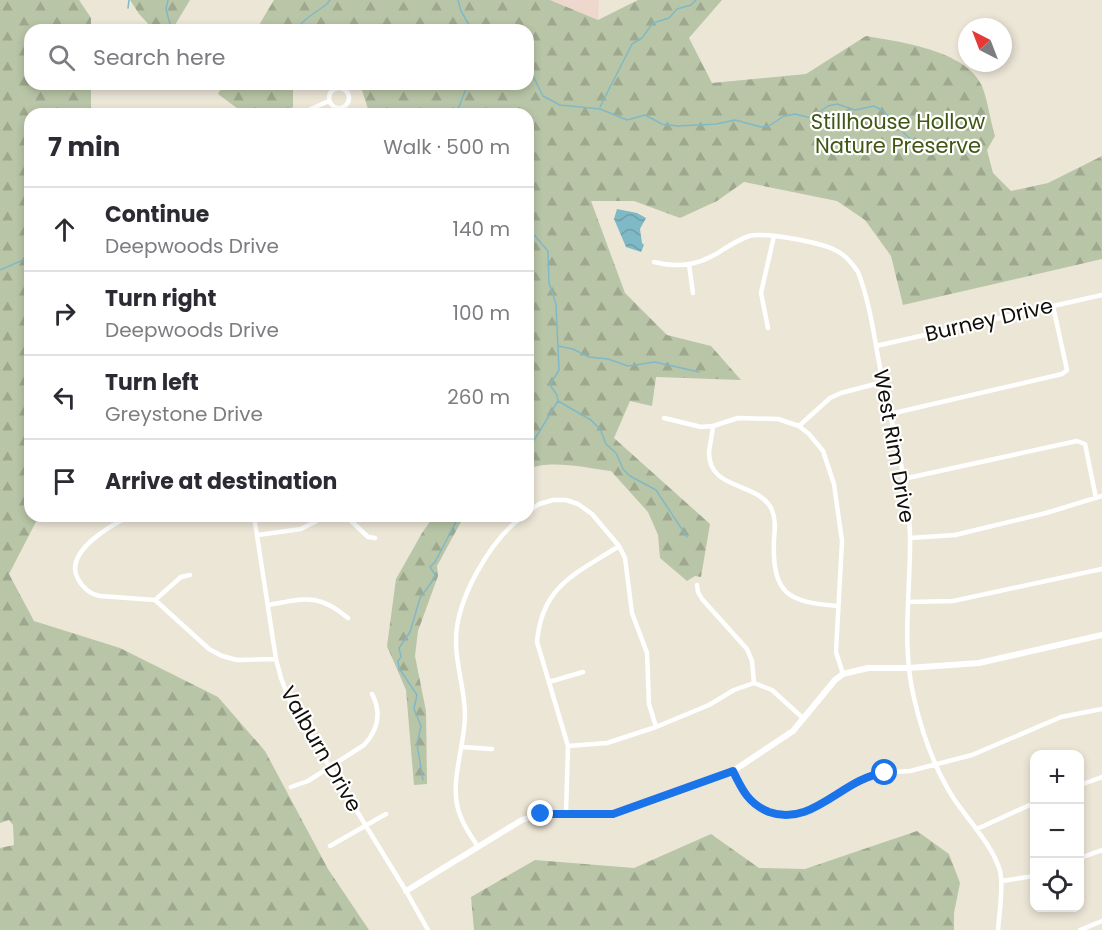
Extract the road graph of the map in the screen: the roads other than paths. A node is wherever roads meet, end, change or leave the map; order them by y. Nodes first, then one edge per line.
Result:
1 (334, 90) edge
2 (345, 90) edge
3 (329, 102) junction
4 (314, 108) edge
5 (337, 108) edge
6 (337, 108) edge
7 (774, 236) junction
8 (654, 262) dead end
9 (689, 265) junction
10 (693, 293) dead end
11 (1102, 295) edge
12 (1053, 306) junction
13 (768, 328) dead end
14 (876, 346) junction
15 (883, 382) junction
16 (890, 414) junction
17 (664, 418) dead end
18 (713, 426) junction
19 (799, 426) junction
20 (903, 479) junction
21 (1102, 496) edge
22 (1096, 498) junction
23 (534, 508) edge
24 (120, 522) edge
25 (255, 522) edge
26 (314, 522) edge
27 (352, 522) edge
28 (516, 522) edge
29 (258, 535) junction
30 (375, 538) dead end
31 (910, 538) junction
32 (619, 546) junction
33 (1102, 569) edge
34 (190, 576) dead end
35 (697, 585) dead end
36 (155, 600) junction
37 (908, 602) junction
38 (267, 604) junction
39 (838, 606) junction
40 (348, 618) dead end
41 (1102, 635) edge
42 (276, 659) junction
43 (908, 668) junction
44 (583, 672) dead end
45 (843, 674) junction
46 (549, 682) junction
47 (754, 683) junction
48 (372, 694) dead end
49 (1102, 709) edge
50 (804, 719) junction
51 (656, 727) junction
52 (568, 746) junction
53 (462, 747) junction
54 (492, 749) dead end
55 (934, 765) junction
56 (329, 767) junction
57 (733, 771) junction
58 (1102, 777) edge
59 (1084, 784) edge
60 (291, 787) dead end
61 (1033, 804) edge
62 (386, 813) dead end
63 (566, 813) junction
64 (364, 825) junction
65 (977, 829) junction
66 (330, 846) dead end
67 (478, 847) junction
68 (1102, 850) edge
69 (1084, 857) edge
70 (1030, 877) edge
71 (1002, 881) junction
72 (406, 891) junction
73 (1102, 921) edge
74 (428, 930) edge
75 (998, 930) edge
76 (1080, 930) edge

1 - 3 street
2 - 6 street
3 - 4 street
3 - 5 street
7 - 9 street, West Rim Drive
7 - 13 street
7 - 14 street, West Rim Drive
8 - 9 street, West Rim Drive
9 - 10 street
11 - 12 street, Burney Drive
12 - 14 street, Burney Drive
12 - 16 street
14 - 15 street, West Rim Drive
15 - 16 street, West Rim Drive
15 - 19 street
16 - 20 street, West Rim Drive
17 - 18 street
18 - 19 street
18 - 39 street
19 - 39 street
20 - 22 street
20 - 31 street, West Rim Drive
21 - 22 street
22 - 31 street
23 - 32 street
24 - 36 street
25 - 29 street, Valburn Drive
26 - 29 street
27 - 30 street
28 - 53 street
29 - 38 street, Valburn Drive
31 - 37 street, West Rim Drive
32 - 46 street
32 - 51 street
33 - 37 street
34 - 36 street
35 - 47 street
36 - 42 street
37 - 43 street, West Rim Drive
38 - 40 street
38 - 42 street, Valburn Drive
39 - 45 street
41 - 43 street
42 - 56 street, Valburn Drive
43 - 45 street
43 - 55 street, West Rim Drive
44 - 46 street
45 - 50 street
46 - 52 street
47 - 50 street
47 - 51 street
48 - 56 street
49 - 55 street
50 - 57 street
51 - 52 street
52 - 63 street
53 - 54 street
53 - 67 street
55 - 57 street
55 - 65 street, West Rim Drive
56 - 60 street
56 - 64 street, Valburn Drive
57 - 63 street
58 - 59 street
61 - 65 street
62 - 64 street
63 - 67 street
64 - 66 street
64 - 72 street, Valburn Drive
65 - 71 street, West Rim Drive
67 - 72 street
68 - 69 street
70 - 71 street
71 - 75 street, West Rim Drive
72 - 74 street, Valburn Drive
73 - 76 street

